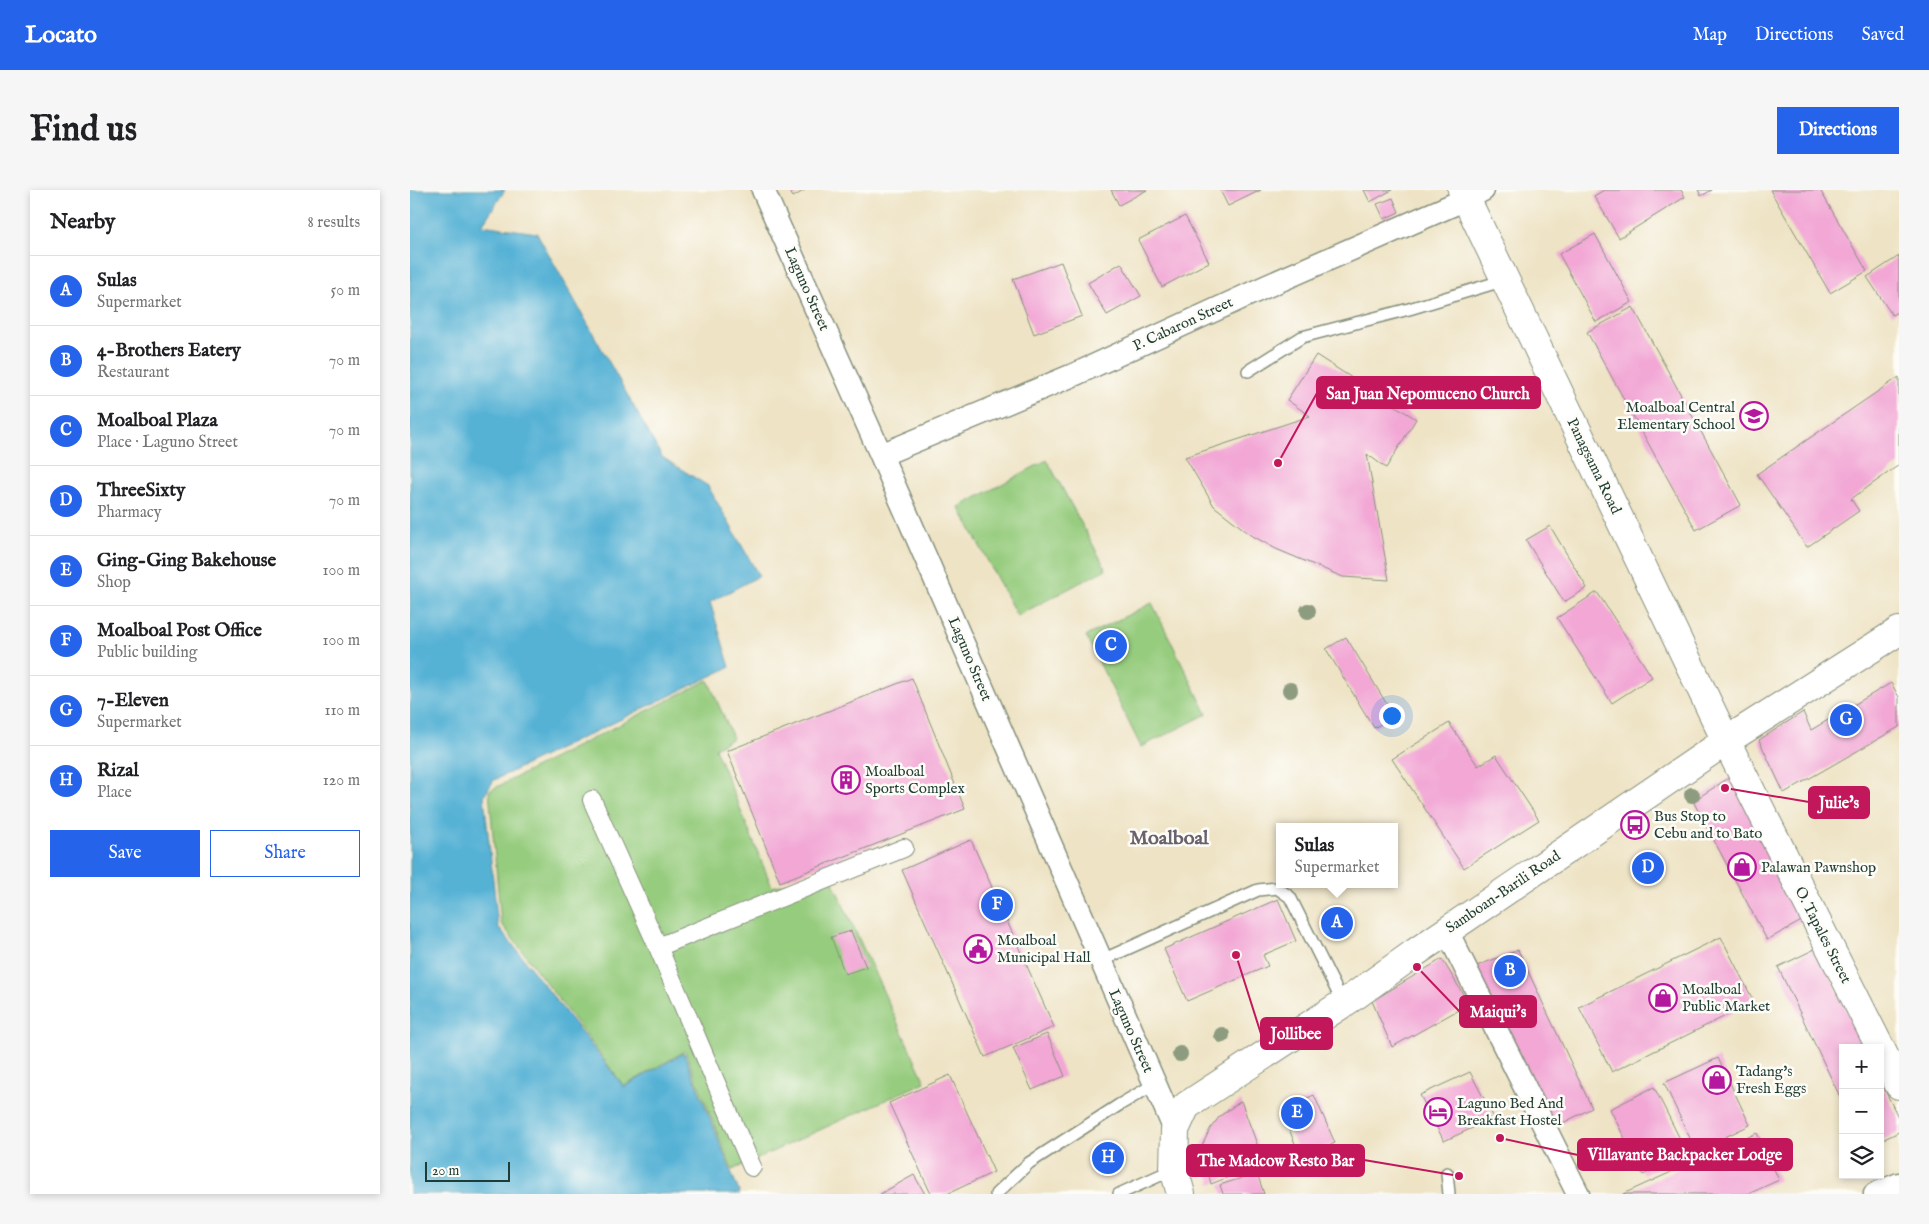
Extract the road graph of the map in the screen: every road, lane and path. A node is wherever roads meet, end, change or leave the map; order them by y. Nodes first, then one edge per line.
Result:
1 (763, 190) edge
2 (1470, 193) edge
3 (1505, 280) junction
4 (1248, 371) dead end
5 (882, 455) junction
6 (1899, 631) edge
7 (1726, 741) junction
8 (592, 800) dead end
9 (904, 848) dead end
10 (1447, 931) junction
11 (658, 947) junction
12 (1100, 962) junction
13 (1343, 1003) junction
14 (1155, 1084) junction
15 (1899, 1085) edge
16 (1175, 1130) junction
17 (752, 1167) dead end
18 (1447, 1173) dead end
19 (1178, 1182) edge
20 (1899, 1184) edge
21 (996, 1194) edge
22 (1119, 1194) edge
23 (1449, 1194) edge
24 (1578, 1194) edge
25 (1875, 1194) edge

1 - 5 street, Laguno Street
2 - 3 main road, Panagsama Road
2 - 5 street, P. Cabaron Street
3 - 4 lane
3 - 7 main road, Panagsama Road
5 - 12 street, Laguno Street
6 - 7 main road, Samboan-Barili Road
7 - 10 main road, Samboan-Barili Road
7 - 15 main road, O. Tapales Street
8 - 11 street
9 - 11 street
10 - 13 main road, Samboan-Barili Road
10 - 24 street
11 - 17 street
12 - 13 lane
12 - 14 street, Laguno Street
13 - 16 main road, Samboan-Barili Road
14 - 16 street, Laguno Street
14 - 21 lane
16 - 19 main road, Samboan-Barili Road
18 - 23 lane
19 - 22 lane
20 - 25 street

